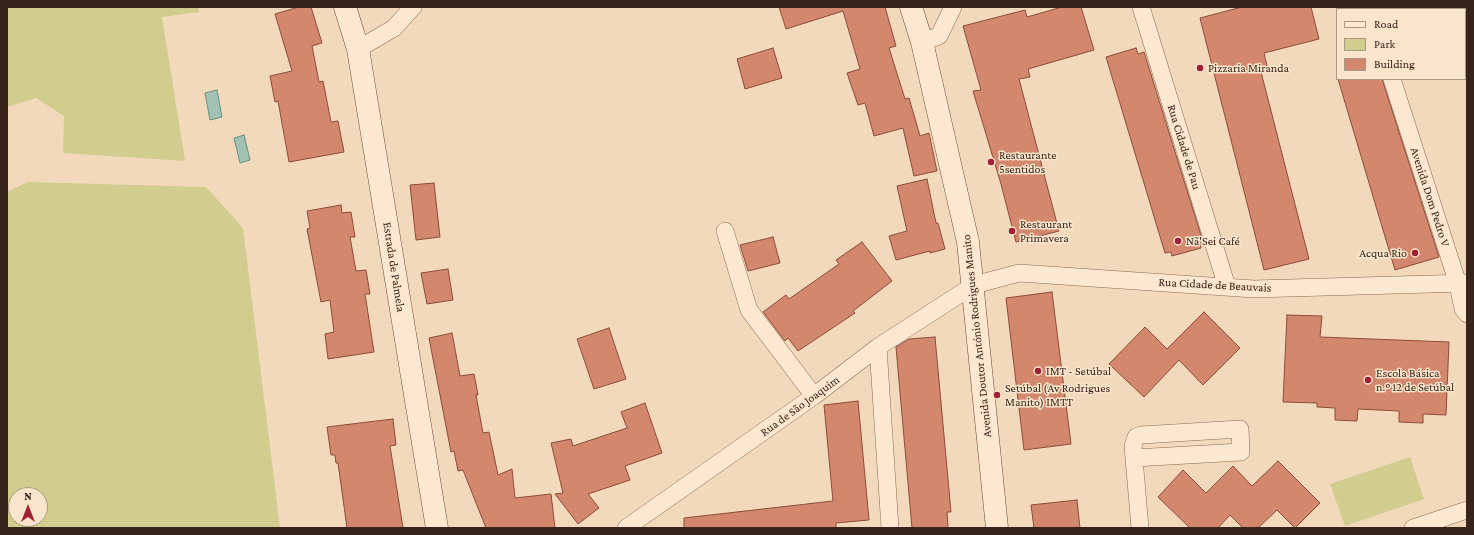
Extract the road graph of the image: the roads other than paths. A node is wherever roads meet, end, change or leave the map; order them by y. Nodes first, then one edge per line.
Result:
1 (346, 7) edge
2 (413, 7) edge
3 (911, 7) edge
4 (953, 7) edge
5 (1141, 7) edge
6 (922, 42) junction
7 (358, 49) junction
8 (1392, 80) edge
9 (725, 232) dead end
10 (1462, 283) edge
11 (974, 286) junction
12 (1226, 287) junction
13 (1467, 314) edge
14 (878, 347) junction
15 (814, 396) junction
16 (1134, 458) junction
17 (1467, 510) edge
18 (437, 528) edge
19 (626, 528) edge
20 (890, 528) edge
21 (997, 528) edge
22 (1140, 528) edge
23 (1414, 528) edge

1 - 7 street, Estrada de Palmela
2 - 7 street
3 - 6 street, Avenida Doutor António Rodrigues Manito
4 - 6 street
5 - 12 street, Rua Cidade de Pau
6 - 11 street, Avenida Doutor António Rodrigues Manito
7 - 18 street, Estrada de Palmela
8 - 10 street, Avenida Dom Pedro V
9 - 15 street
10 - 12 street, Rua Cidade de Beauvais
10 - 13 street, Avenida Dom Pedro V
11 - 12 street, Rua Cidade de Beauvais
11 - 14 street, Rua de São Joaquim
11 - 21 street, Avenida Doutor António Rodrigues Manito
14 - 15 street, Rua de São Joaquim
14 - 20 street
15 - 19 street, Rua de São Joaquim
16 - 16 street
16 - 22 street
17 - 23 street

